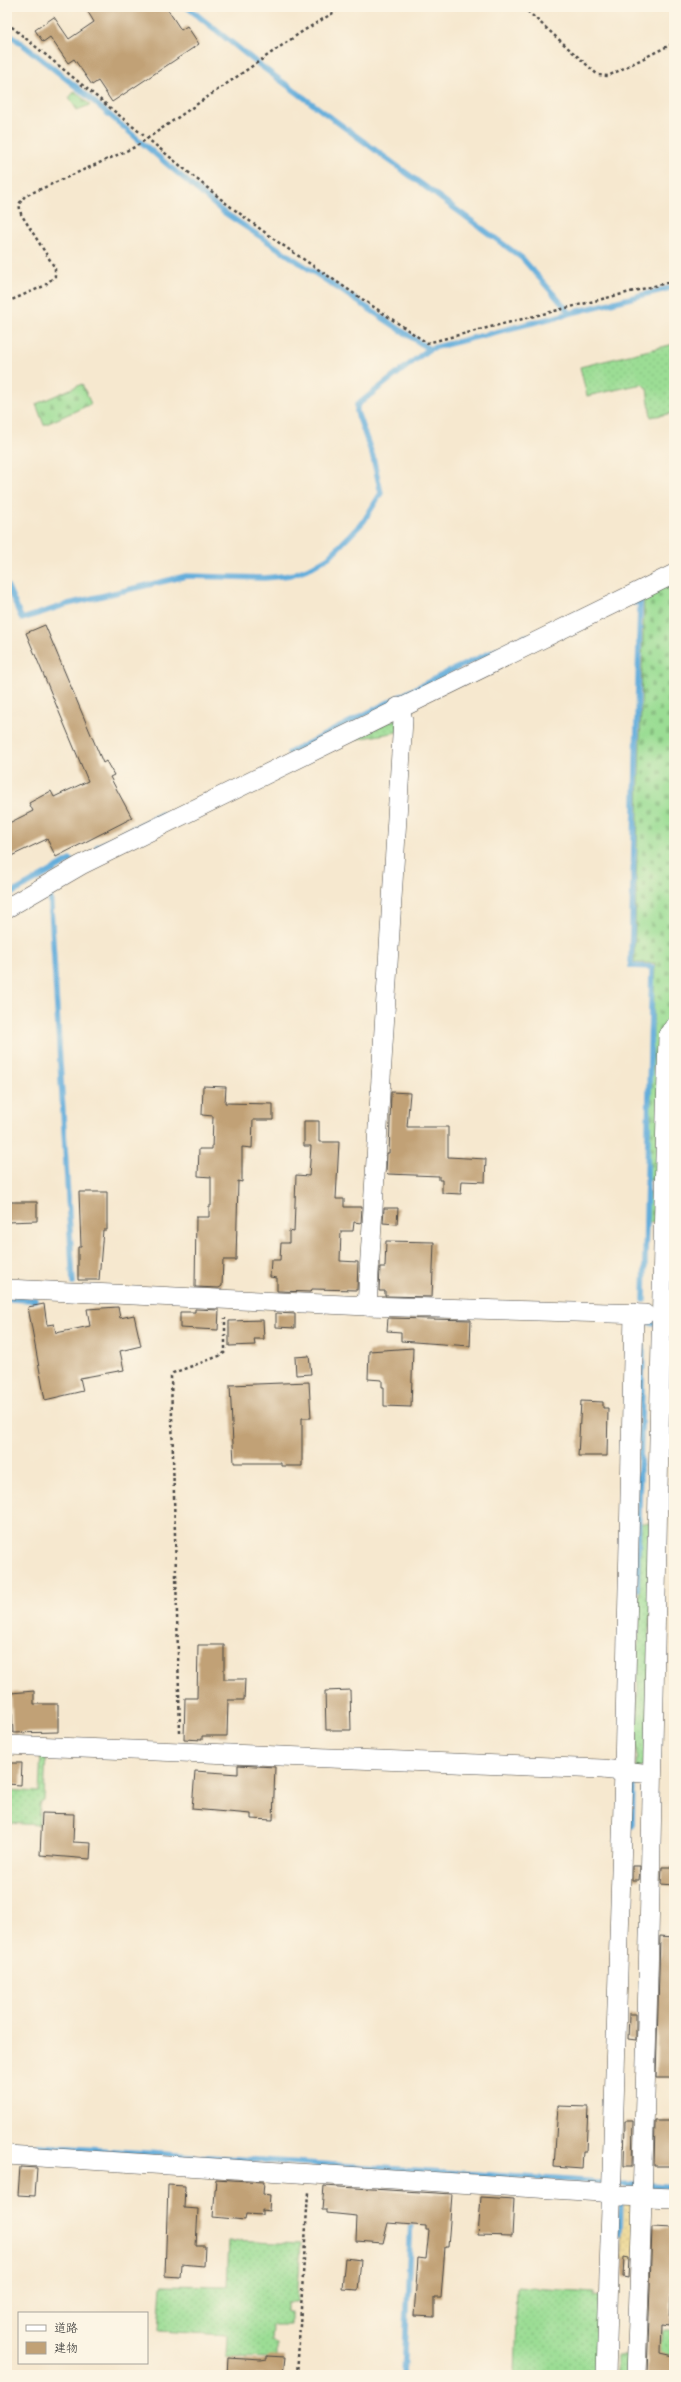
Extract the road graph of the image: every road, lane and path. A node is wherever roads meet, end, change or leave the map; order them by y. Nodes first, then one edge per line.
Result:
1 (343, 7) edge
2 (524, 7) edge
3 (7, 23) edge
4 (674, 44) edge
5 (146, 138) junction
6 (674, 281) edge
7 (7, 302) edge
8 (674, 574) edge
9 (400, 712) junction
10 (7, 908) edge
11 (674, 1027) edge
12 (7, 1289) edge
13 (367, 1306) junction
14 (225, 1310) dead end
15 (664, 1319) edge
16 (634, 1320) junction
17 (180, 1735) dead end
18 (7, 1745) edge
19 (636, 1772) junction
20 (7, 2155) edge
21 (309, 2172) junction
22 (618, 2196) junction
23 (642, 2196) junction
24 (674, 2198) edge
25 (297, 2375) edge
26 (606, 2375) edge
27 (636, 2375) edge

1 - 5 path
2 - 4 path
3 - 5 path
5 - 6 path
5 - 7 path
8 - 9 street
9 - 10 street
9 - 13 street
11 - 15 street
12 - 13 street
13 - 16 street
14 - 17 path
15 - 16 street
15 - 19 street
16 - 19 street
18 - 19 street
19 - 22 street
19 - 23 street
20 - 21 street
21 - 22 street
21 - 25 path
22 - 23 street
22 - 26 street
23 - 24 street
23 - 27 street

